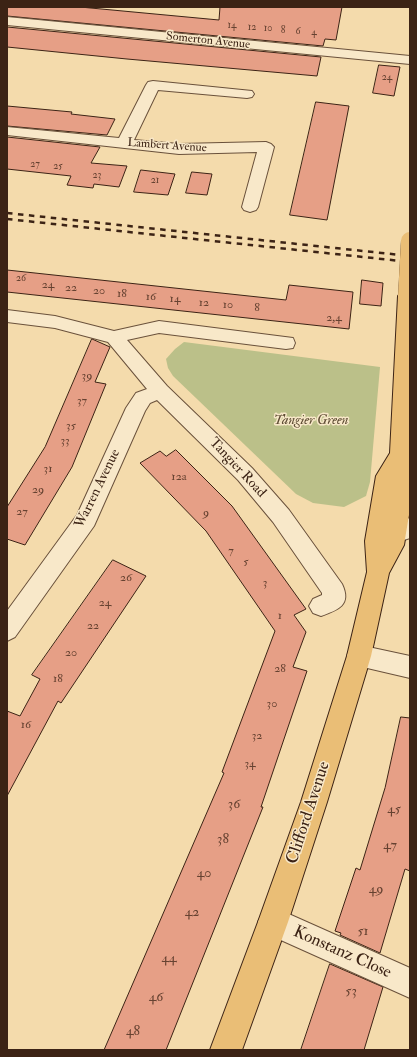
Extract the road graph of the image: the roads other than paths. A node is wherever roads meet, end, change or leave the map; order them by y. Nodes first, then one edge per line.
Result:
1 (7, 21) edge
2 (410, 60) edge
3 (247, 94) dead end
4 (7, 131) edge
5 (124, 144) junction
6 (250, 207) dead end
7 (410, 241) edge
8 (7, 316) edge
9 (114, 336) junction
10 (286, 343) dead end
11 (160, 391) junction
12 (400, 454) junction
13 (403, 529) edge
14 (378, 572) junction
15 (321, 606) dead end
16 (7, 630) edge
17 (358, 656) junction
18 (410, 667) edge
19 (273, 922) junction
20 (410, 983) edge
21 (226, 1050) edge

1 - 2 street, Somerton Avenue
3 - 5 street
4 - 5 street, Lambert Avenue
5 - 6 street, Lambert Avenue
7 - 12 highway, Clifford Avenue, bridge
8 - 9 street
9 - 10 street
9 - 11 street, Tangier Road
11 - 15 street, Tangier Road
11 - 16 street, Warren Avenue
12 - 13 highway, Clifford Avenue
12 - 14 highway, Clifford Avenue
13 - 14 highway, Clifford Avenue
14 - 17 highway, Clifford Avenue
17 - 18 street
17 - 19 highway, Clifford Avenue
19 - 20 street, Konstanz Close
19 - 21 highway, Clifford Avenue

